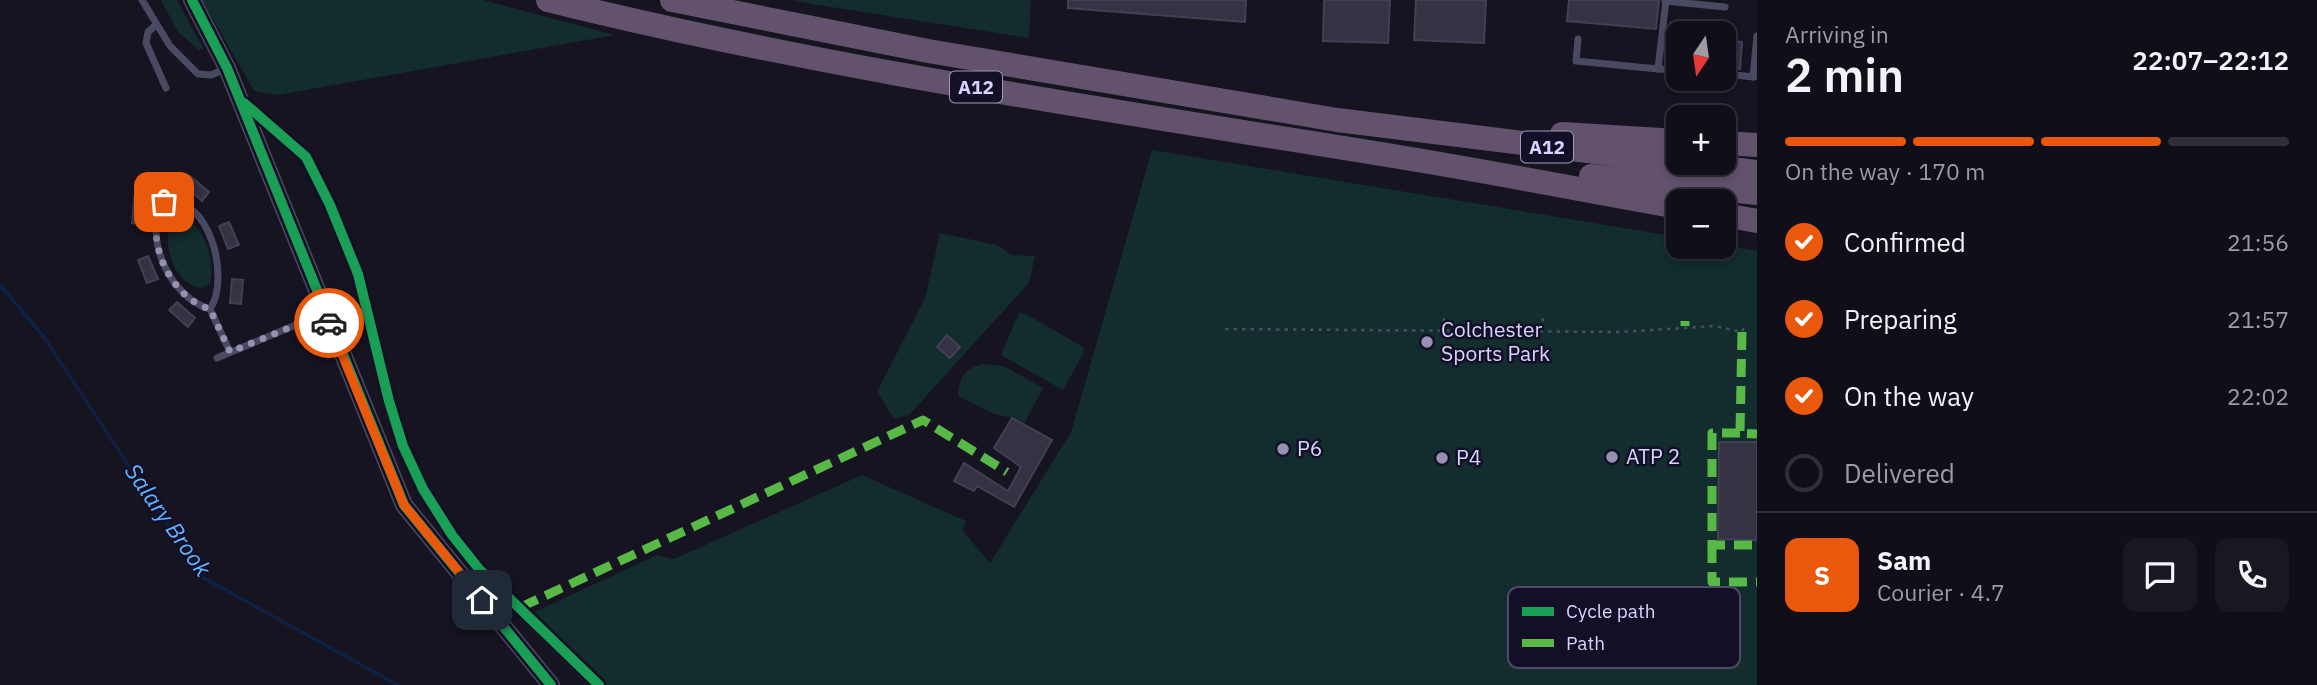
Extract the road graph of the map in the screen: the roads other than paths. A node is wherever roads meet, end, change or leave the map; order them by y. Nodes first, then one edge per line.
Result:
1 (142, 0) edge
2 (192, 0) edge
3 (548, 0) edge
4 (672, 0) edge
5 (1665, 1) edge
6 (1725, 8) dead end
7 (156, 25) junction
8 (1757, 36) edge
9 (1578, 39) dead end
10 (227, 68) junction
11 (1658, 69) junction
12 (1666, 69) edge
13 (1736, 75) edge
14 (1755, 77) edge
15 (166, 88) dead end
16 (1337, 120) junction
17 (1666, 140) edge
18 (1736, 144) edge
19 (1757, 145) edge
20 (1406, 158) junction
21 (1757, 172) edge
22 (1757, 193) edge
23 (1666, 205) edge
24 (1736, 217) edge
25 (1757, 221) edge
26 (210, 309) junction
27 (325, 313) junction
28 (230, 352) junction
29 (217, 358) dead end
30 (551, 685) edge

1 - 7 lane
2 - 10 street
3 - 20 highway, A12
4 - 16 highway, A12
5 - 6 lane
5 - 11 lane
7 - 10 lane
7 - 15 lane
8 - 14 lane
9 - 11 lane
10 - 27 street
11 - 12 lane
13 - 14 lane
16 - 17 highway, A12
16 - 21 highway, A12
18 - 19 highway
20 - 22 highway, A12
20 - 23 highway, A12
24 - 25 highway
26 - 26 lane
26 - 28 lane
27 - 28 lane
27 - 30 street
28 - 29 lane

